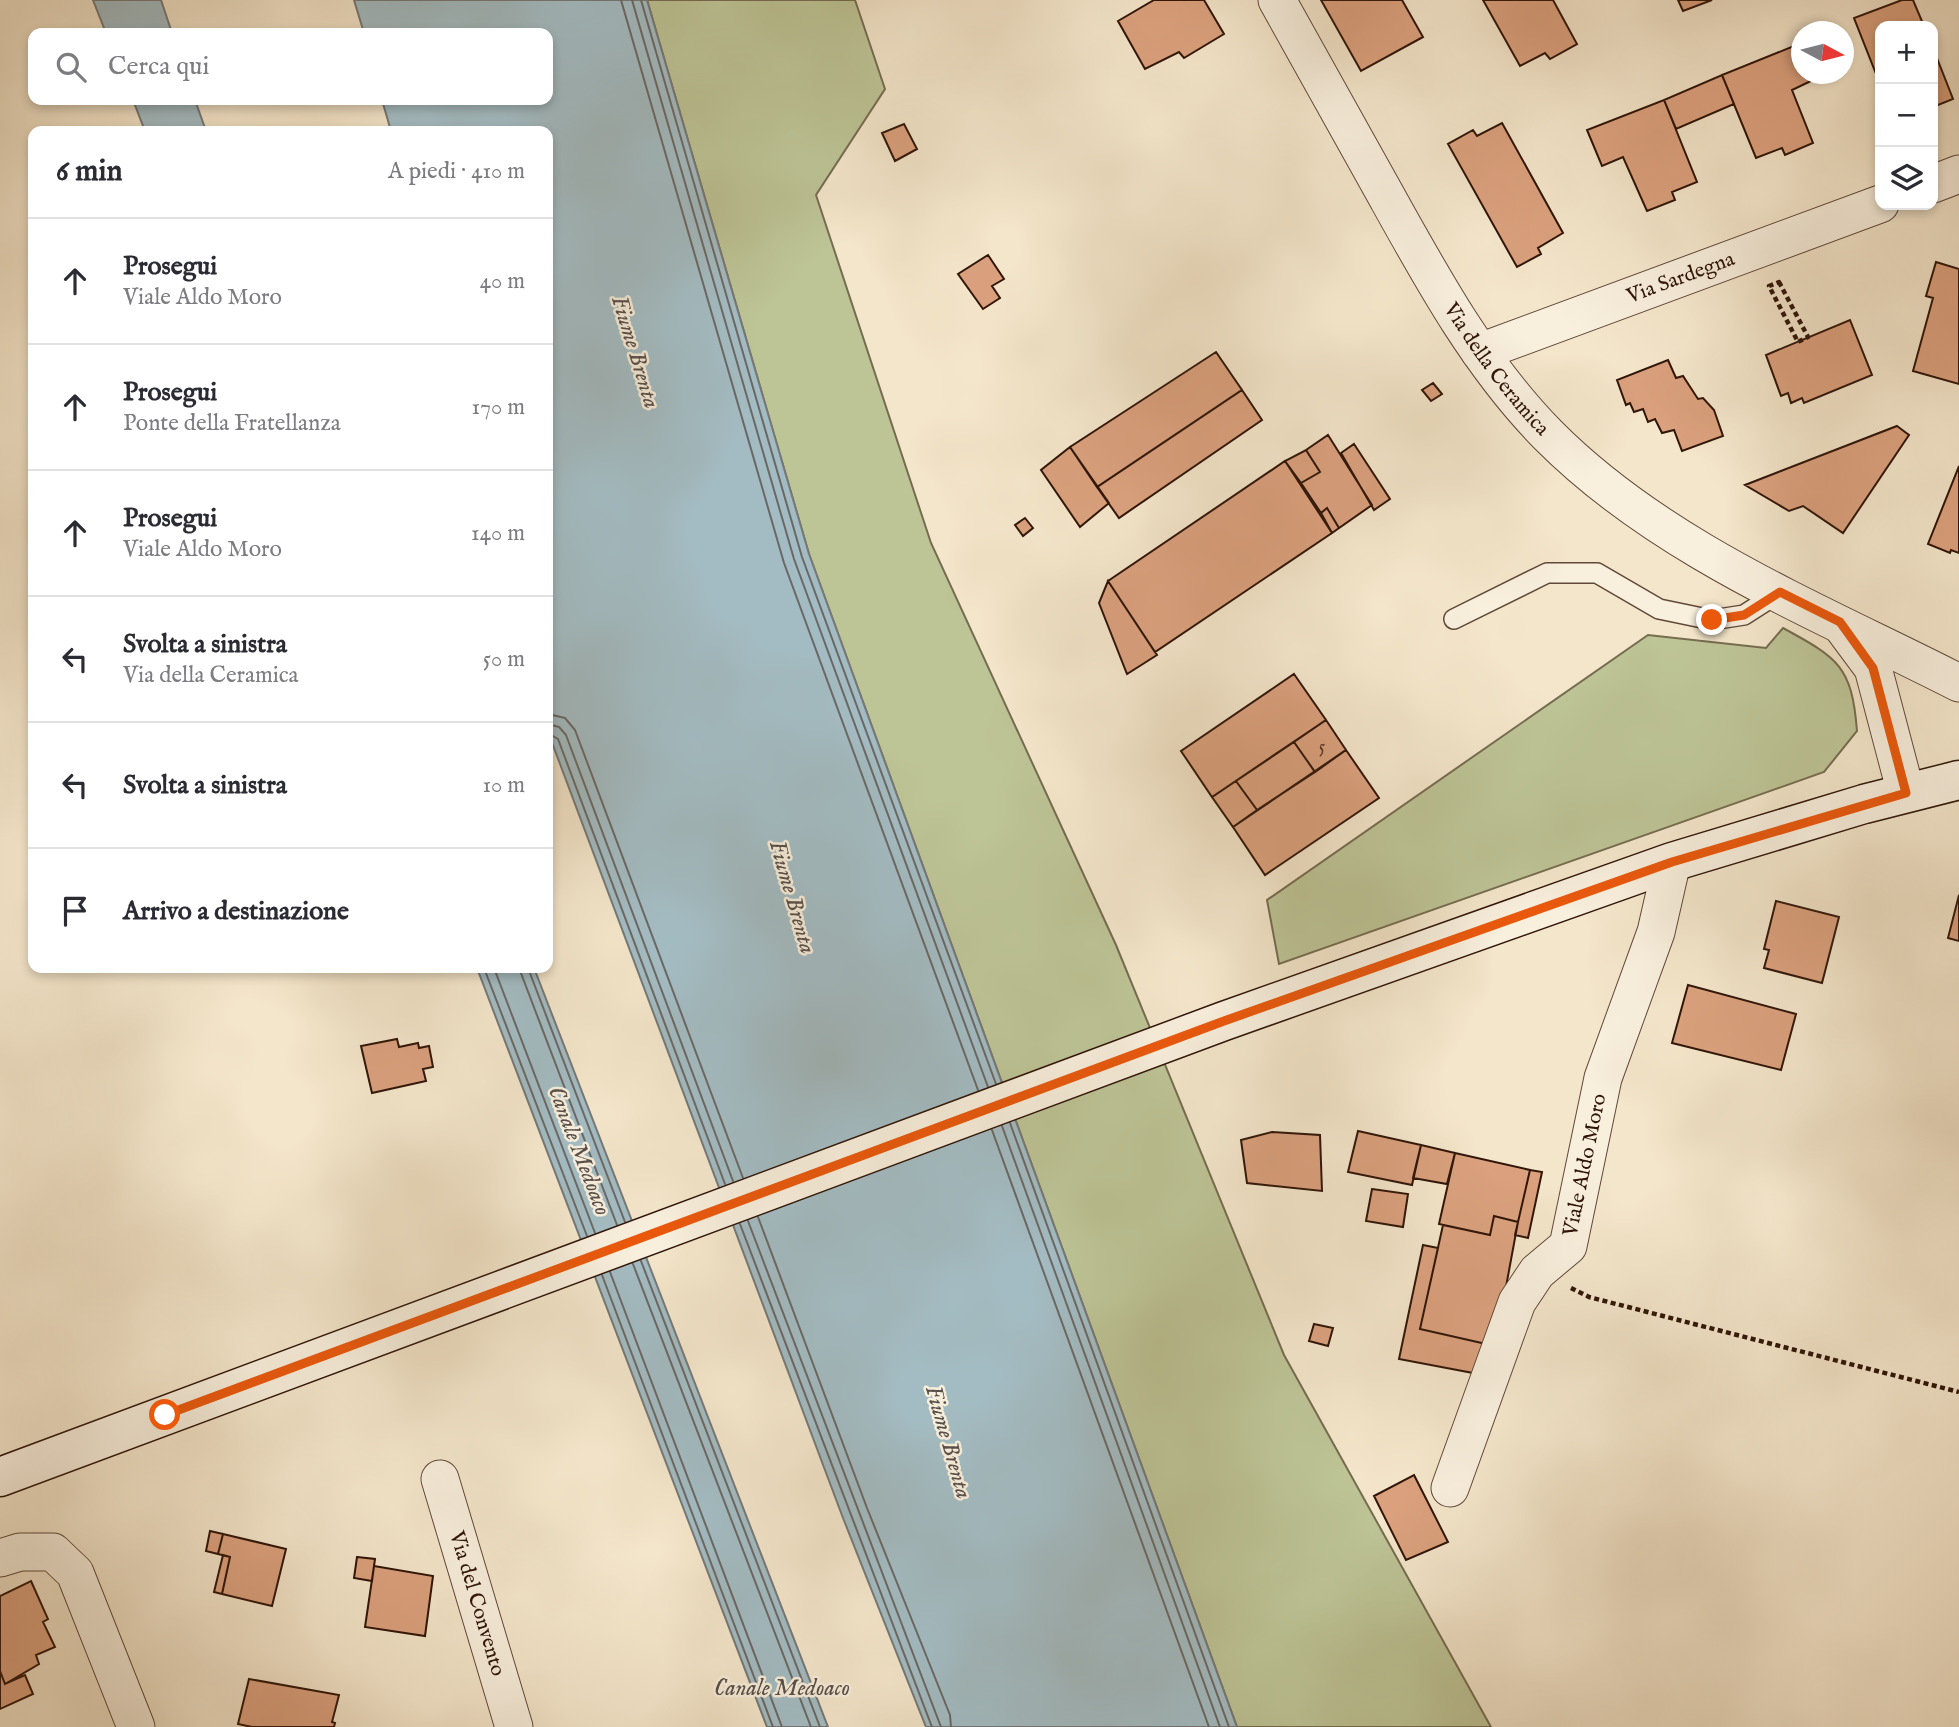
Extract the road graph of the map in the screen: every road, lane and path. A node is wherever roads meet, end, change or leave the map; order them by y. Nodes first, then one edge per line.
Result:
1 (1277, 0) edge
2 (1959, 174) edge
3 (1938, 182) edge
4 (1875, 206) edge
5 (1808, 337) joint
6 (1480, 352) junction
7 (1780, 592) junction
8 (1454, 619) dead end
9 (1840, 622) junction
10 (1959, 683) edge
11 (1959, 780) edge
12 (1906, 793) junction
13 (1672, 862) junction
14 (1537, 1272) junction
15 (1959, 1392) edge
16 (0, 1478) edge
17 (440, 1479) dead end
18 (1450, 1488) dead end
19 (0, 1558) edge
20 (135, 1727) edge
21 (514, 1727) edge

1 - 6 street, Via della Ceramica
2 - 3 street
4 - 6 street, Via Sardegna
5 - 5 path
6 - 7 street, Via della Ceramica
7 - 8 lane
7 - 9 street, Via della Ceramica
9 - 10 street, Via della Ceramica
9 - 12 street, Via della Ceramica
11 - 12 main road
12 - 13 main road
13 - 14 street, Viale Aldo Moro
13 - 16 main road
14 - 15 path
14 - 18 street, Viale Aldo Moro
17 - 21 street, Via del Convento
19 - 20 street

